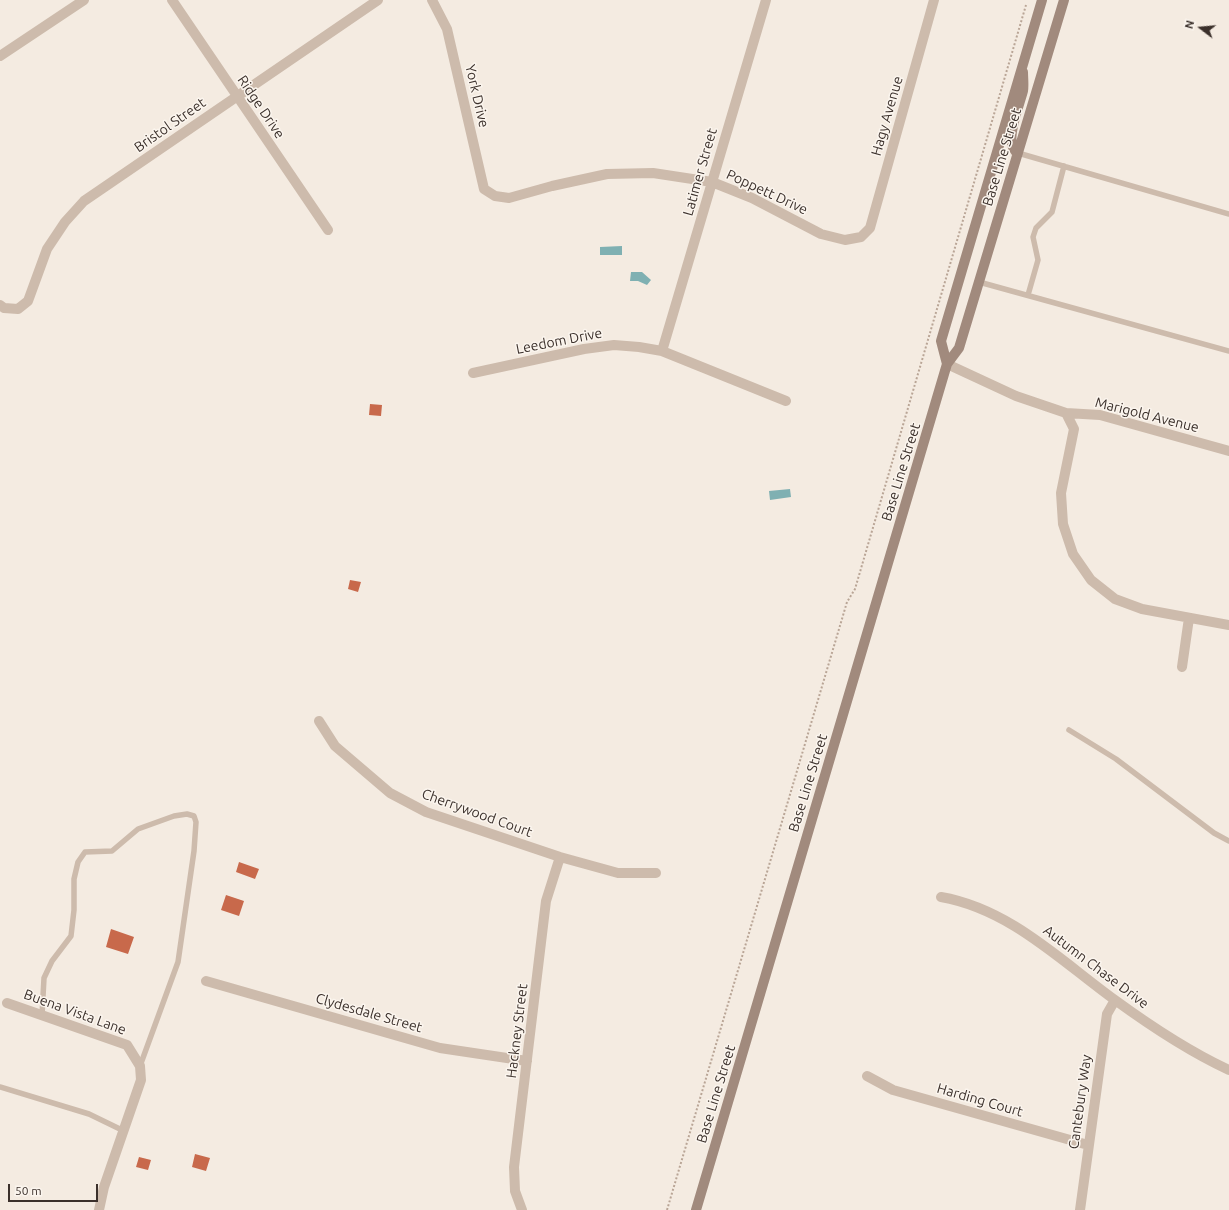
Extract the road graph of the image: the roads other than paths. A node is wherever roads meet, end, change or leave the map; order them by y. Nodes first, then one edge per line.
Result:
1 (84, 0) edge
2 (172, 0) edge
3 (378, 0) edge
4 (432, 0) edge
5 (766, 0) edge
6 (934, 0) edge
7 (1042, 0) edge
8 (1064, 0) edge
9 (0, 56) edge
10 (1023, 62) junction
11 (237, 96) junction
12 (1018, 153) junction
13 (1064, 166) junction
14 (712, 182) junction
15 (495, 196) joint
16 (1229, 214) edge
17 (328, 230) dead end
18 (861, 237) joint
19 (979, 282) junction
20 (1028, 295) junction
21 (0, 306) edge
22 (1229, 351) edge
23 (662, 352) junction
24 (947, 364) junction
25 (473, 372) dead end
26 (786, 401) dead end
27 (1066, 413) junction
28 (1229, 451) edge
29 (1189, 618) junction
30 (1229, 625) edge
31 (1182, 667) dead end
32 (319, 721) dead end
33 (1069, 730) dead end
34 (1229, 841) edge
35 (560, 857) junction
36 (656, 874) dead end
37 (942, 897) dead end
38 (206, 980) dead end
39 (1115, 1000) junction
40 (6, 1003) dead end
41 (42, 1015) junction
42 (527, 1061) junction
43 (140, 1066) junction
44 (1229, 1070) edge
45 (867, 1076) dead end
46 (0, 1087) edge
47 (124, 1131) junction
48 (1088, 1146) junction
49 (99, 1210) edge
50 (522, 1210) edge
51 (696, 1210) edge
52 (1080, 1210) edge

1 - 9 street
2 - 11 street, Ridge Drive
3 - 11 street, Bristol Street
4 - 15 street, York Drive
5 - 14 street, Latimer Street
6 - 18 street, Hagy Avenue
7 - 10 main road, Base Line Street
8 - 12 main road, Base Line Street
10 - 12 main road
10 - 24 main road, Base Line Street
11 - 17 street, Ridge Drive
11 - 21 street, Bristol Street
12 - 13 lane
12 - 19 main road, Base Line Street
13 - 16 lane
13 - 20 lane
14 - 15 street, Poppett Drive
14 - 18 street, Poppett Drive
14 - 23 street, Latimer Street
19 - 20 lane
19 - 24 main road, Base Line Street
20 - 22 lane
23 - 25 street, Leedom Drive
23 - 26 street, Leedom Drive
24 - 27 street, Marigold Avenue
24 - 51 main road, Base Line Street
27 - 28 street, Marigold Avenue
27 - 29 street
29 - 30 street
29 - 31 street
32 - 35 street, Cherrywood Court
33 - 34 lane
35 - 36 street, Cherrywood Court
35 - 42 street, Hackney Street
37 - 39 street, Autumn Chase Drive
38 - 42 street, Clydesdale Street
39 - 44 street, Autumn Chase Drive
39 - 48 street, Cantebury Way
40 - 41 street, Buena Vista Lane
41 - 43 street, Buena Vista Lane
41 - 43 lane
42 - 50 street, Hackney Street
43 - 47 street
45 - 48 street, Harding Court
46 - 47 lane
47 - 49 street
48 - 52 street, Cantebury Way

